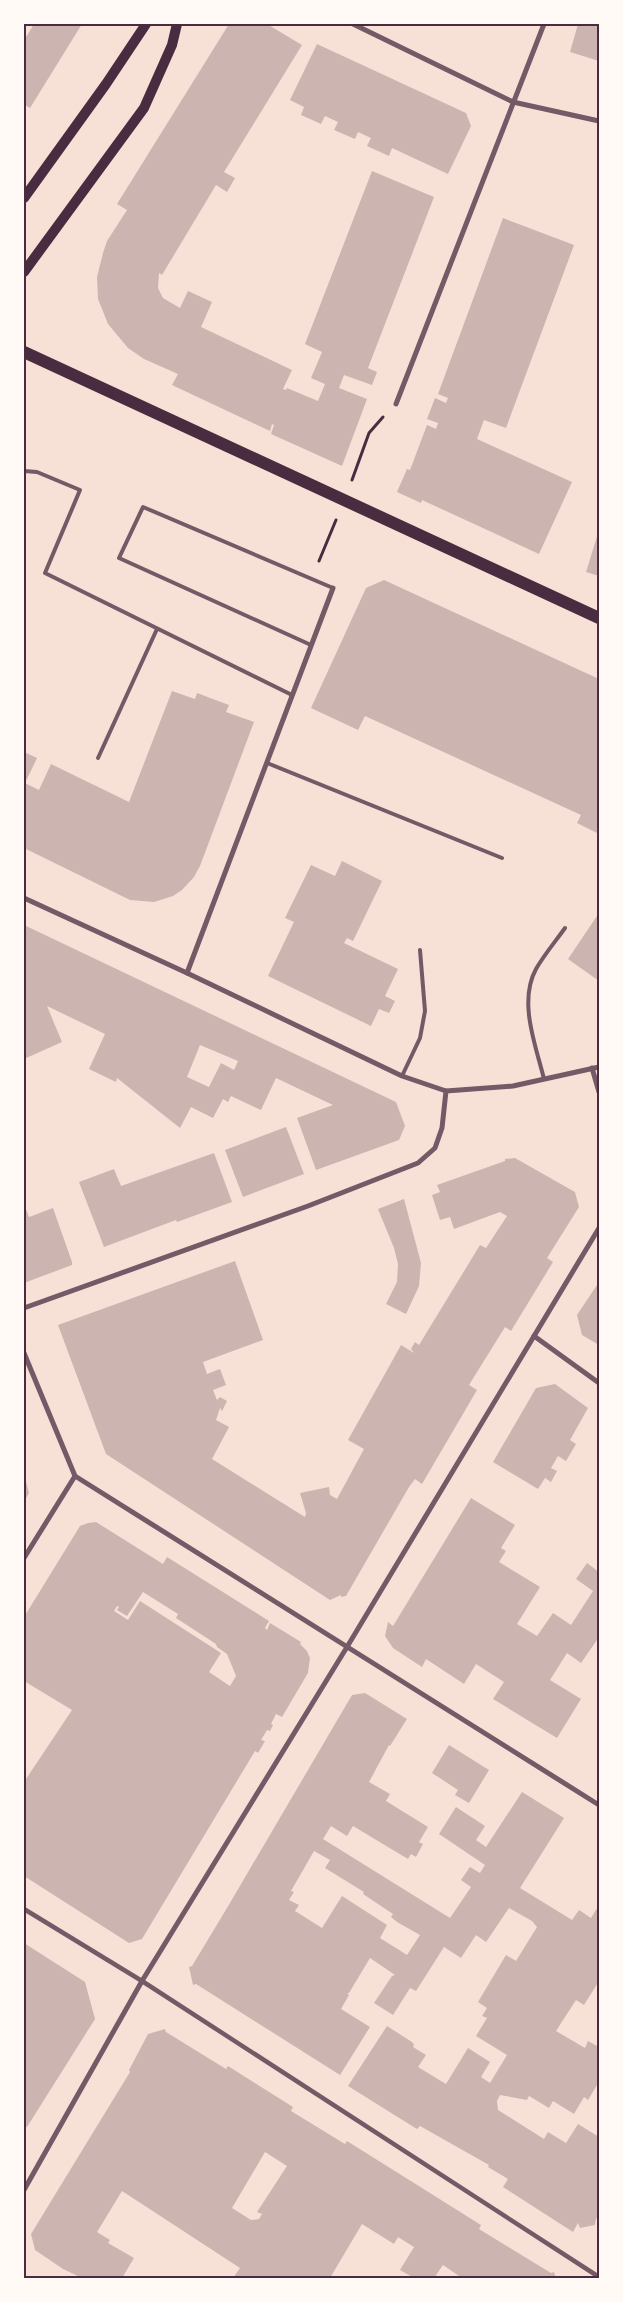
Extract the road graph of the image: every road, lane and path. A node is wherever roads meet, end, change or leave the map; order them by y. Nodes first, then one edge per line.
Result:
1 (146, 24) edge
2 (177, 24) edge
3 (353, 24) edge
4 (544, 24) edge
5 (513, 102) junction
6 (599, 121) edge
7 (24, 198) edge
8 (24, 272) edge
9 (24, 352) edge
10 (396, 404) dead end
11 (24, 472) edge
12 (333, 588) joint
13 (599, 618) edge
14 (157, 629) junction
15 (311, 645) junction
16 (292, 695) junction
17 (98, 758) dead end
18 (266, 763) junction
19 (502, 858) dead end
20 (24, 898) edge
21 (565, 928) dead end
22 (420, 950) dead end
23 (188, 973) junction
24 (599, 1067) edge
25 (592, 1068) junction
26 (402, 1076) junction
27 (544, 1079) junction
28 (446, 1090) junction
29 (599, 1092) edge
30 (599, 1228) edge
31 (24, 1308) edge
32 (534, 1336) junction
33 (24, 1353) edge
34 (599, 1383) edge
35 (75, 1476) junction
36 (24, 1558) edge
37 (347, 1647) junction
38 (599, 1806) edge
39 (24, 1909) edge
40 (142, 1981) junction
41 (24, 2190) edge
42 (598, 2277) edge

1 - 7 main road
2 - 8 main road
3 - 5 street
4 - 5 street
5 - 6 street
5 - 10 street
9 - 13 main road
11 - 14 lane
12 - 15 street
12 - 15 lane
14 - 16 lane
14 - 17 lane
15 - 16 street
16 - 18 street
18 - 19 lane
18 - 23 street
20 - 23 street
21 - 27 lane
22 - 26 lane
23 - 26 street
24 - 25 street
25 - 27 street
25 - 29 street
26 - 28 street
27 - 28 street
28 - 31 street
30 - 32 street
32 - 34 street
32 - 37 street
33 - 35 street
35 - 36 street
35 - 37 street
37 - 38 street
37 - 40 street
39 - 40 street
40 - 41 street
40 - 42 street

